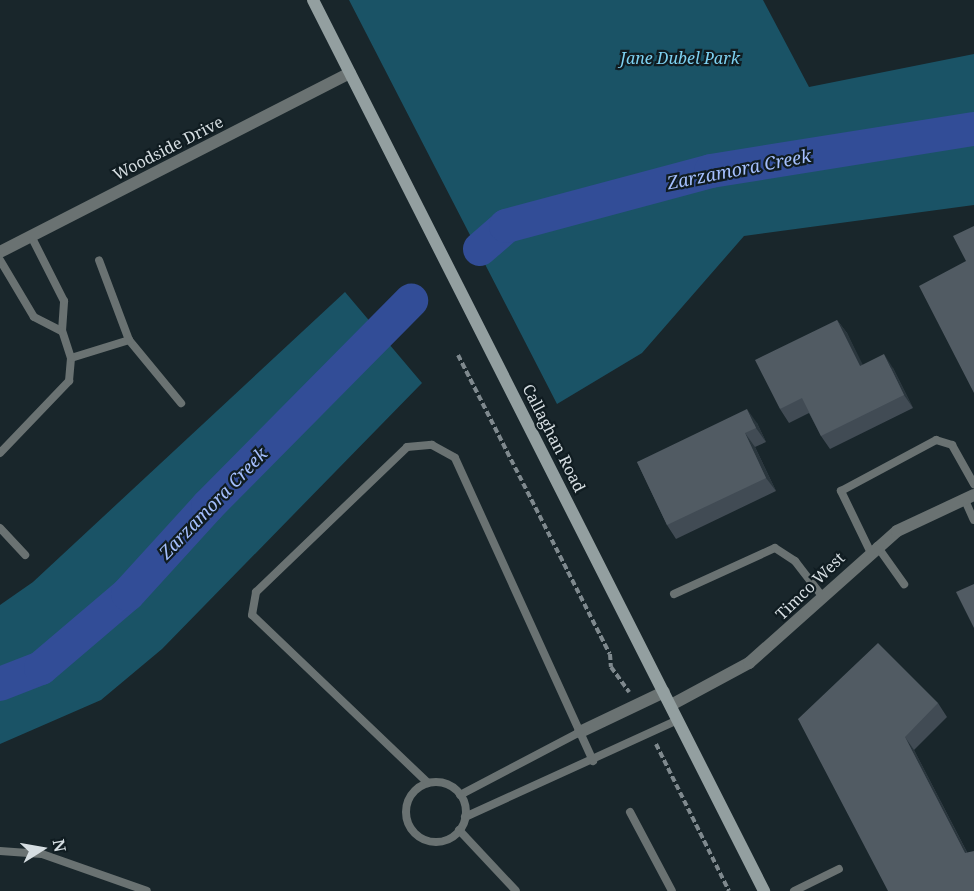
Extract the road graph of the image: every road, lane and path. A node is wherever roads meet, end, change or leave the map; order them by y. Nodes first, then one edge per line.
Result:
1 (313, 0) edge
2 (350, 73) junction
3 (31, 236) junction
4 (0, 252) edge
5 (0, 260) edge
6 (99, 260) dead end
7 (62, 331) junction
8 (129, 340) junction
9 (458, 355) dead end
10 (71, 358) junction
11 (181, 403) dead end
12 (0, 453) edge
13 (974, 484) edge
14 (969, 497) edge
15 (974, 520) edge
16 (0, 528) edge
17 (873, 549) junction
18 (25, 555) dead end
19 (904, 584) dead end
20 (674, 594) dead end
21 (822, 596) junction
22 (627, 688) dead end
23 (664, 692) junction
24 (671, 705) junction
25 (678, 720) junction
26 (580, 732) junction
27 (655, 742) dead end
28 (593, 761) junction
29 (428, 783) junction
30 (460, 795) junction
31 (630, 812) dead end
32 (465, 817) junction
33 (459, 830) junction
34 (0, 851) edge
35 (840, 869) dead end
36 (147, 891) edge
37 (516, 891) edge
38 (672, 891) edge
39 (729, 891) edge
40 (764, 891) edge
41 (794, 891) edge

1 - 2 main road, Callaghan Road
2 - 3 street, Woodside Drive
2 - 23 main road, Callaghan Road
3 - 4 street, Woodside Drive
3 - 7 lane
5 - 7 lane
6 - 8 lane
7 - 10 lane
8 - 10 lane
8 - 11 lane
9 - 22 path
10 - 12 lane
13 - 17 lane
14 - 15 lane
14 - 17 street, Timco West
16 - 18 lane
17 - 19 lane
17 - 21 street, Timco West
20 - 21 lane
21 - 24 street, Timco West
23 - 24 main road, Callaghan Road
23 - 26 street
24 - 25 main road, Callaghan Road
25 - 28 lane
25 - 40 main road, Callaghan Road
26 - 28 lane
26 - 29 lane
26 - 30 lane
27 - 39 path
28 - 32 lane
29 - 30 lane
29 - 33 lane
30 - 32 lane
31 - 38 lane
32 - 33 lane
33 - 37 lane
34 - 36 lane
35 - 41 lane

